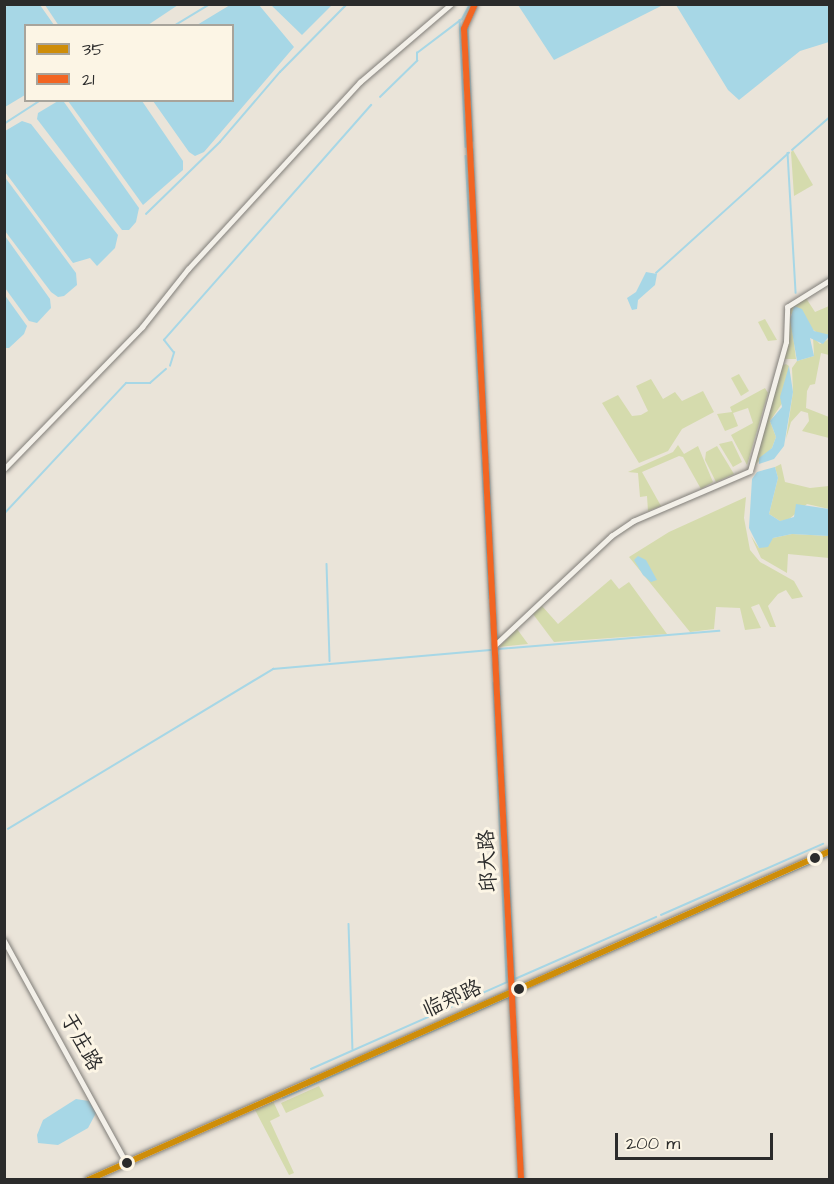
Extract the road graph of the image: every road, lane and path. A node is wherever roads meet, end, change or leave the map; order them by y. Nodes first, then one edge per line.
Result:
1 (451, 4) edge
2 (475, 4) edge
3 (830, 280) edge
4 (4, 469) edge
5 (494, 646) junction
6 (830, 851) edge
7 (4, 940) edge
8 (511, 990) junction
9 (126, 1162) junction
10 (88, 1179) edge
11 (521, 1179) edge

1 - 4 street
2 - 5 street, 邱大路
3 - 5 street
5 - 8 street, 邱大路
6 - 8 main road, 临郑路
7 - 9 street, 于庄路
8 - 9 main road, 临郑路
8 - 11 street, 邱大路
9 - 10 main road, 临郑路

